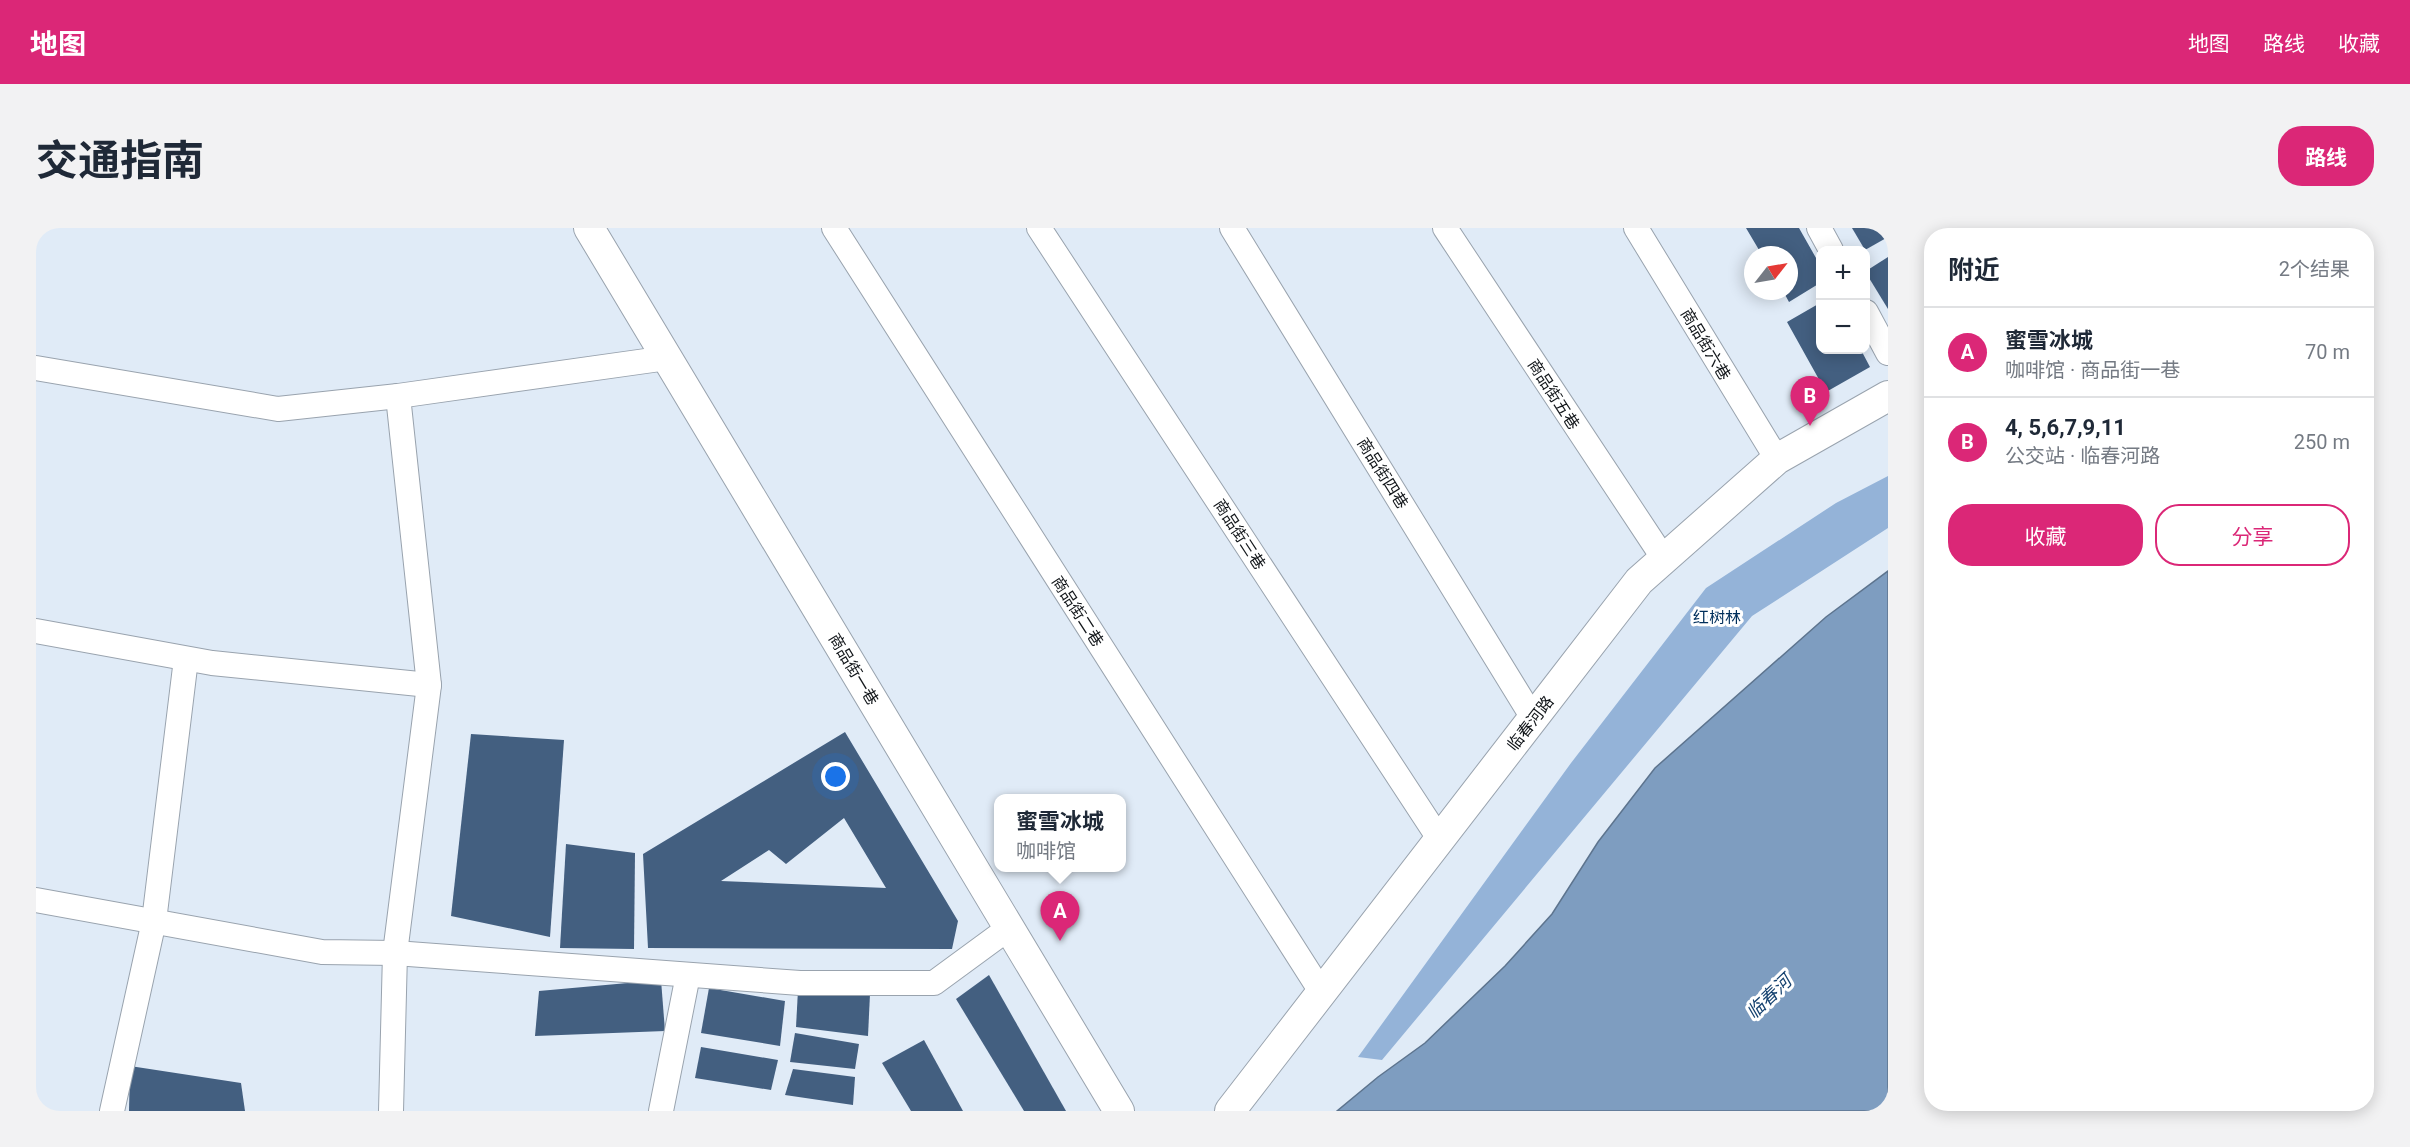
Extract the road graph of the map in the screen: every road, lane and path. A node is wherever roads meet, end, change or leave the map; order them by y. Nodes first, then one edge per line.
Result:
1 (589, 228) edge
2 (834, 228) edge
3 (1040, 228) edge
4 (1232, 228) edge
5 (1445, 228) edge
6 (1636, 228) edge
7 (1819, 228) edge
8 (1830, 246) edge
9 (1870, 319) edge
10 (1888, 353) edge
11 (667, 358) junction
12 (36, 368) edge
13 (398, 396) junction
14 (1888, 396) edge
15 (1777, 459) junction
16 (1664, 559) junction
17 (36, 631) edge
18 (186, 659) junction
19 (429, 685) junction
20 (1533, 718) junction
21 (1440, 840) junction
22 (36, 900) edge
23 (154, 921) junction
24 (1009, 928) junction
25 (395, 953) junction
26 (688, 975) junction
27 (1322, 993) junction
28 (112, 1111) edge
29 (391, 1111) edge
30 (661, 1111) edge
31 (1119, 1111) edge
32 (1230, 1111) edge

1 - 11 street, 商品街一巷
2 - 27 street, 商品街二巷
3 - 21 street, 商品街三巷
4 - 20 street, 商品街四巷
5 - 16 street, 商品街五巷
6 - 15 street, 商品街六巷
7 - 8 street
9 - 10 street
11 - 13 street
11 - 24 street, 商品街一巷
12 - 13 street
13 - 19 street
14 - 15 street, 临春河路
15 - 16 street, 临春河路
16 - 20 street, 临春河路
17 - 18 street
18 - 19 street
18 - 23 street
19 - 25 street
20 - 21 street, 临春河路
21 - 27 street, 临春河路
22 - 23 street
23 - 25 street
23 - 28 street
24 - 26 street
24 - 31 street, 商品街一巷
25 - 26 street
25 - 29 street
26 - 30 street
27 - 32 street, 临春河路

